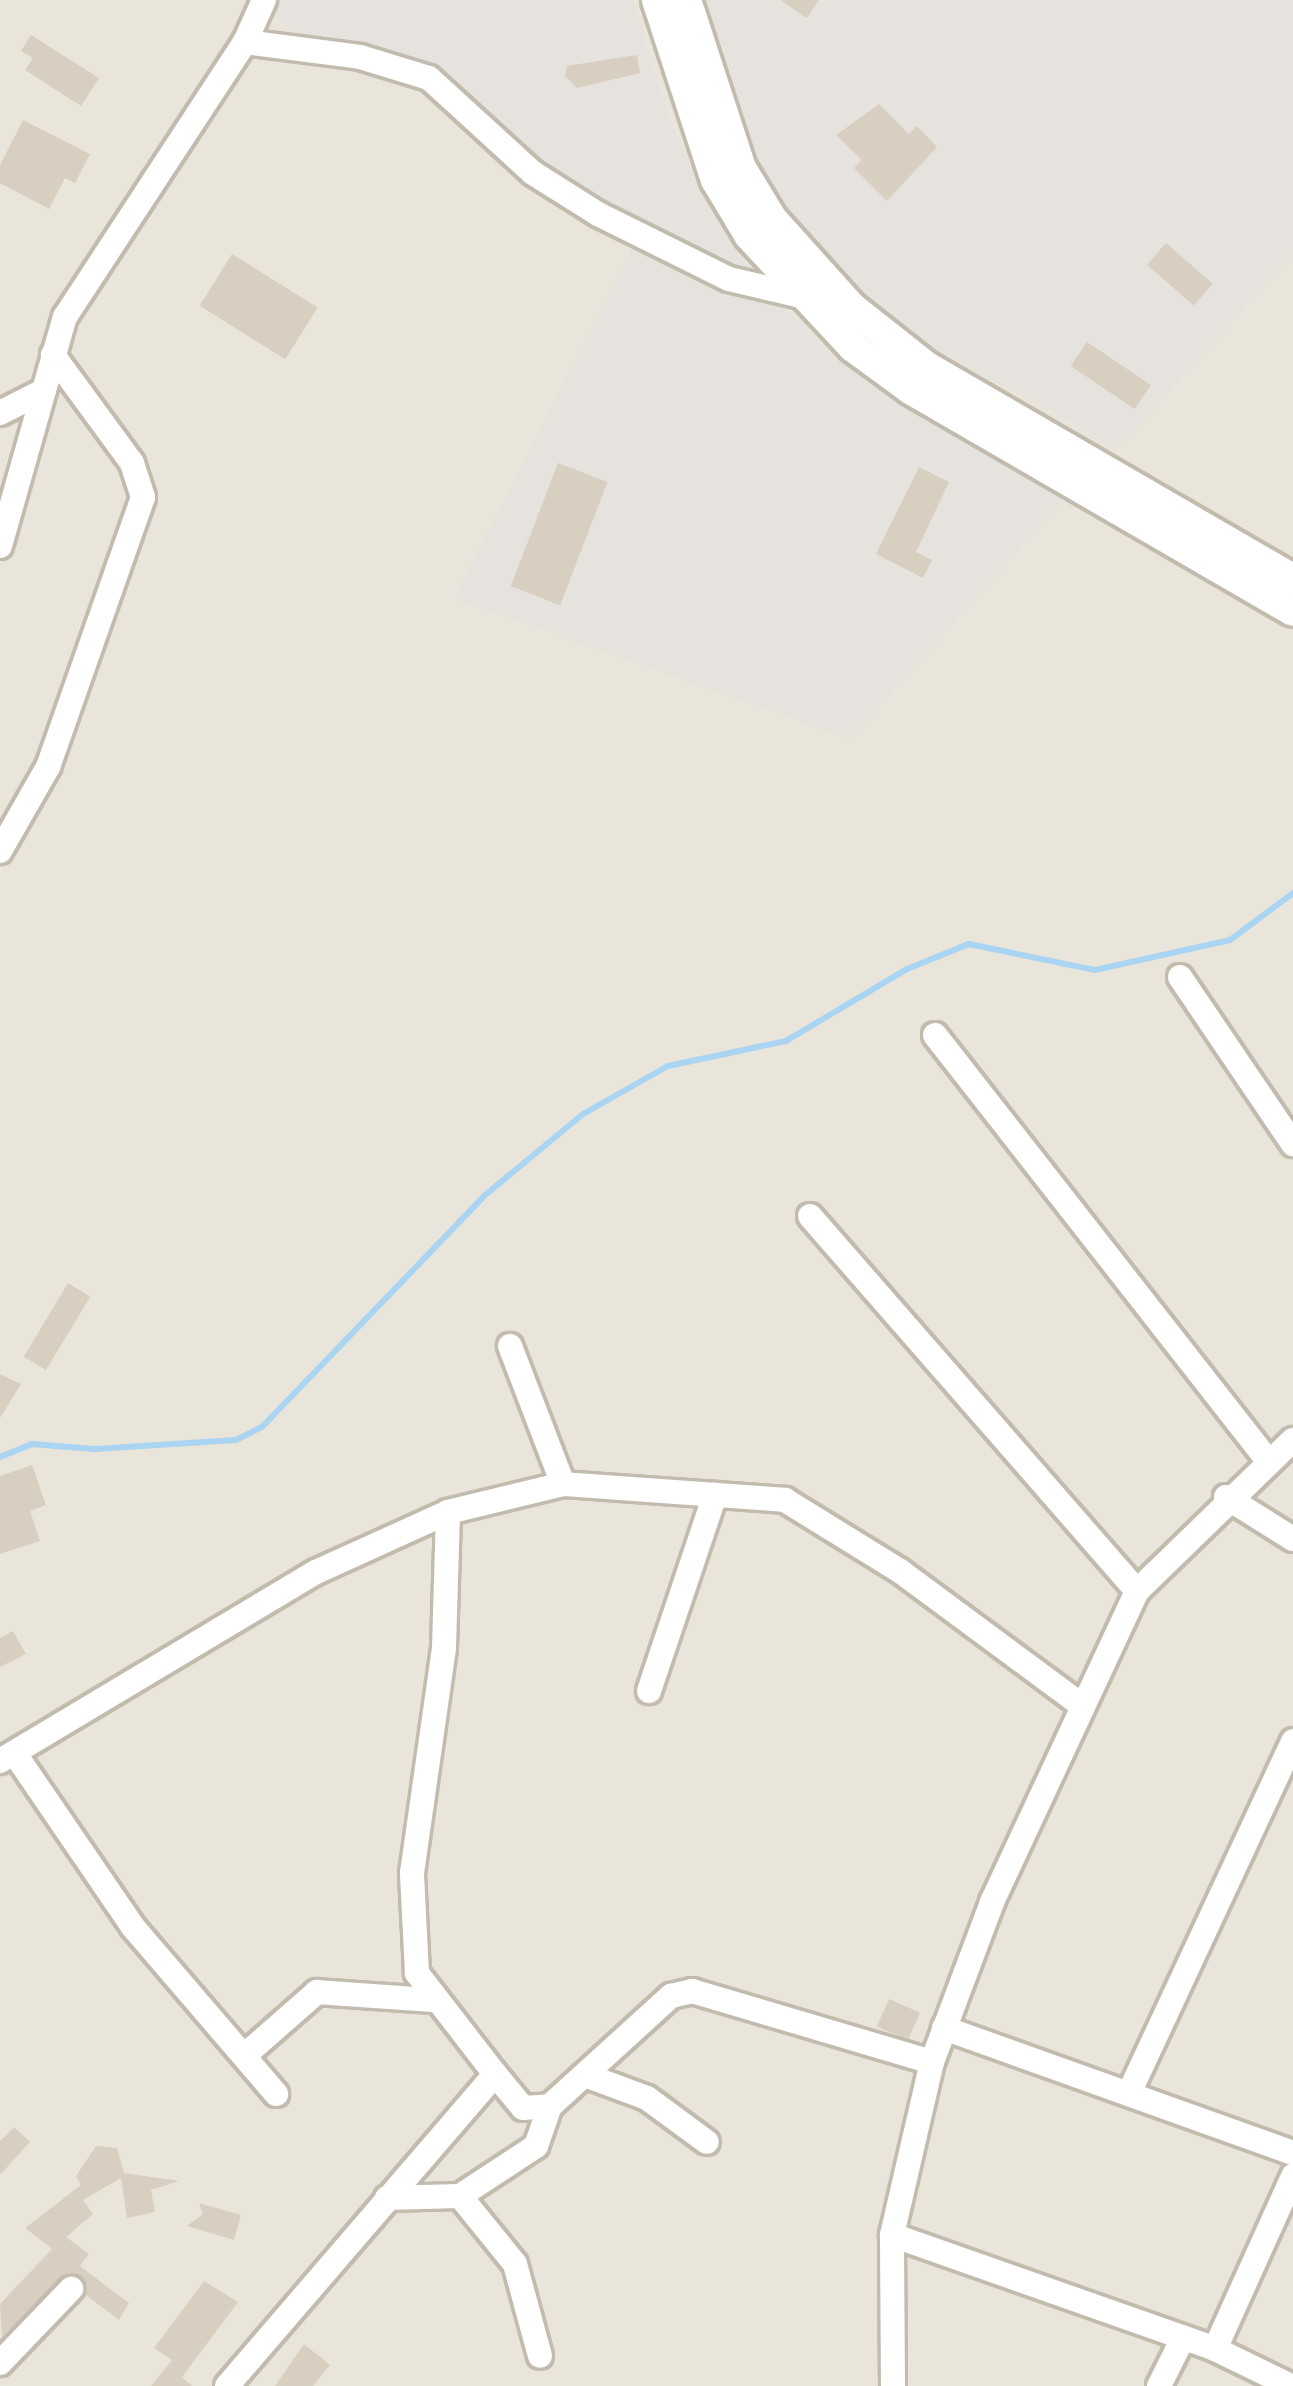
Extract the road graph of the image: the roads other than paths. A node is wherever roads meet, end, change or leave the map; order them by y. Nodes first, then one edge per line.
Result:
1 (264, 0) edge
2 (657, 0) edge
3 (686, 0) edge
4 (244, 42) junction
5 (806, 298) junction
6 (851, 307) junction
7 (53, 355) junction
8 (43, 391) junction
9 (0, 413) edge
10 (0, 546) edge
11 (1293, 579) edge
12 (1293, 611) edge
13 (0, 851) edge
14 (1180, 977) dead end
15 (935, 1035) dead end
16 (1293, 1144) edge
17 (810, 1216) dead end
18 (510, 1346) dead end
19 (1293, 1440) edge
20 (1269, 1462) junction
21 (563, 1484) junction
22 (715, 1495) junction
23 (1226, 1497) junction
24 (448, 1512) junction
25 (1293, 1539) edge
26 (1137, 1592) junction
27 (649, 1690) dead end
28 (1081, 1705) junction
29 (1293, 1741) edge
30 (7, 1757) edge
31 (432, 2000) junction
32 (944, 2028) junction
33 (245, 2055) junction
34 (932, 2062) junction
35 (495, 2074) junction
36 (585, 2075) junction
37 (1130, 2091) junction
38 (275, 2094) dead end
39 (550, 2106) junction
40 (706, 2142) dead end
41 (1293, 2153) edge
42 (1293, 2176) edge
43 (460, 2196) junction
44 (387, 2198) junction
45 (892, 2235) junction
46 (71, 2289) dead end
47 (1183, 2338) junction
48 (1215, 2349) junction
49 (540, 2356) dead end
50 (0, 2363) edge
51 (227, 2386) edge
52 (893, 2386) edge
53 (1159, 2386) edge
54 (1291, 2386) edge

1 - 4 street
2 - 5 street
3 - 6 street
4 - 5 street
4 - 7 street
5 - 6 street
5 - 12 street
6 - 11 street
7 - 8 street
7 - 13 street
8 - 9 street
8 - 10 street
14 - 16 street
15 - 20 street
17 - 26 street
18 - 21 street
19 - 20 street
20 - 23 street
21 - 22 street
21 - 24 street
22 - 27 street
22 - 28 street
23 - 25 street
23 - 26 street
24 - 30 street
24 - 31 street
26 - 28 street
28 - 32 street
29 - 37 street
30 - 33 street
31 - 33 street
31 - 35 street
32 - 34 street
32 - 37 street
33 - 38 street
34 - 36 street
34 - 45 street
35 - 39 street
35 - 44 street
36 - 39 street
36 - 40 street
37 - 41 street
39 - 43 street
42 - 48 street
43 - 44 street
43 - 49 street
44 - 51 street
45 - 47 street
45 - 52 street
46 - 50 street
47 - 48 street
47 - 53 street
48 - 54 street

